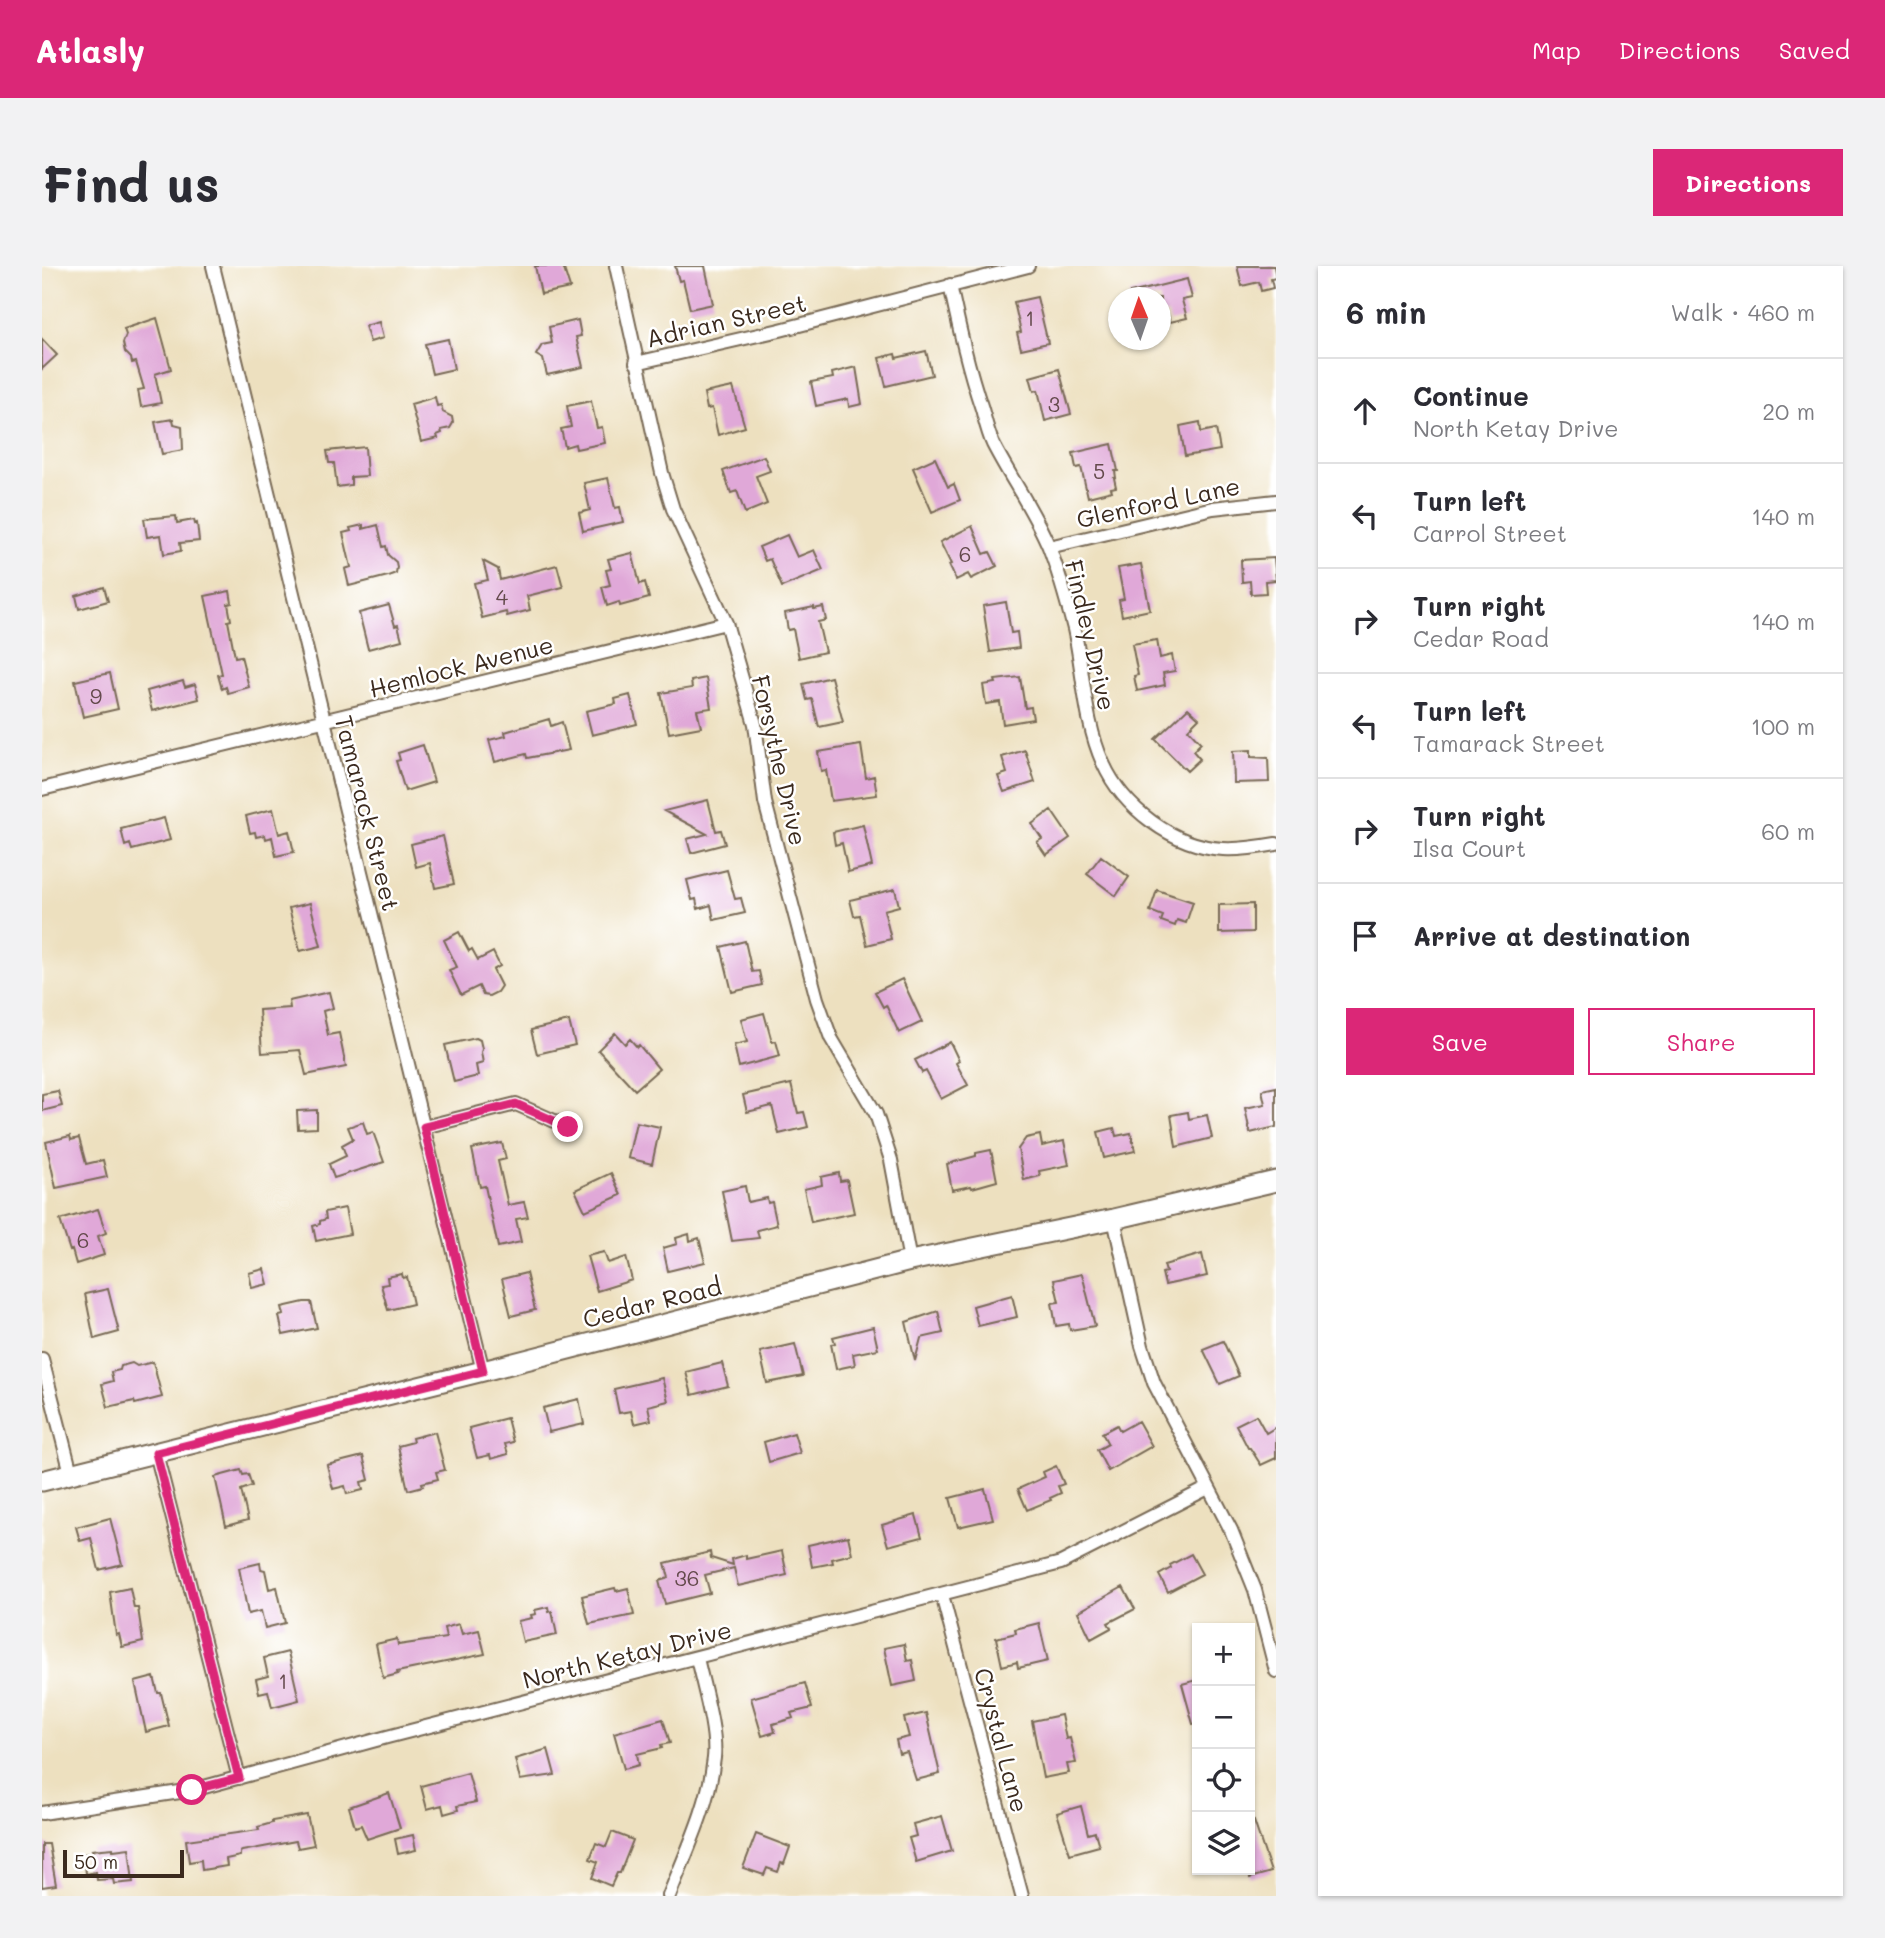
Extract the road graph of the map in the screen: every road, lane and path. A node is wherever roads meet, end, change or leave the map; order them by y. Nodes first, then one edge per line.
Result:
1 (213, 266) edge
2 (616, 266) edge
3 (1028, 266) edge
4 (950, 285) junction
5 (636, 363) junction
6 (1276, 501) edge
7 (1049, 547) junction
8 (726, 623) junction
9 (323, 721) junction
10 (42, 789) edge
11 (1276, 844) edge
12 (424, 1127) junction
13 (568, 1127) dead end
14 (1276, 1181) edge
15 (1114, 1219) junction
16 (910, 1261) junction
17 (42, 1359) edge
18 (483, 1371) junction
19 (156, 1453) junction
20 (71, 1473) junction
21 (42, 1481) edge
22 (1208, 1488) junction
23 (942, 1595) junction
24 (697, 1658) junction
25 (1276, 1671) edge
26 (239, 1778) junction
27 (42, 1813) edge
28 (669, 1896) edge
29 (1022, 1896) edge

1 - 9 street, Tamarack Street
2 - 5 street, Forsythe Drive
3 - 4 street, Adrian Street
4 - 5 street, Adrian Street
4 - 7 street, Findley Drive
5 - 8 street, Forsythe Drive
6 - 7 street, Glenford Lane
7 - 11 street, Findley Drive
8 - 9 street, Hemlock Avenue
8 - 16 street, Forsythe Drive
9 - 10 street, Hemlock Avenue
9 - 12 street, Tamarack Street
12 - 13 street
12 - 18 street, Tamarack Street
14 - 15 street, Cedar Road
15 - 16 street, Cedar Road
15 - 22 street
16 - 18 street, Cedar Road
17 - 20 street
18 - 19 street, Cedar Road
19 - 20 street, Cedar Road
19 - 26 street
20 - 21 street, Cedar Road
22 - 23 street, North Ketay Drive
22 - 25 street
23 - 24 street, North Ketay Drive
23 - 29 street, Crystal Lane
24 - 26 street, North Ketay Drive
24 - 28 street
26 - 27 street, North Ketay Drive

